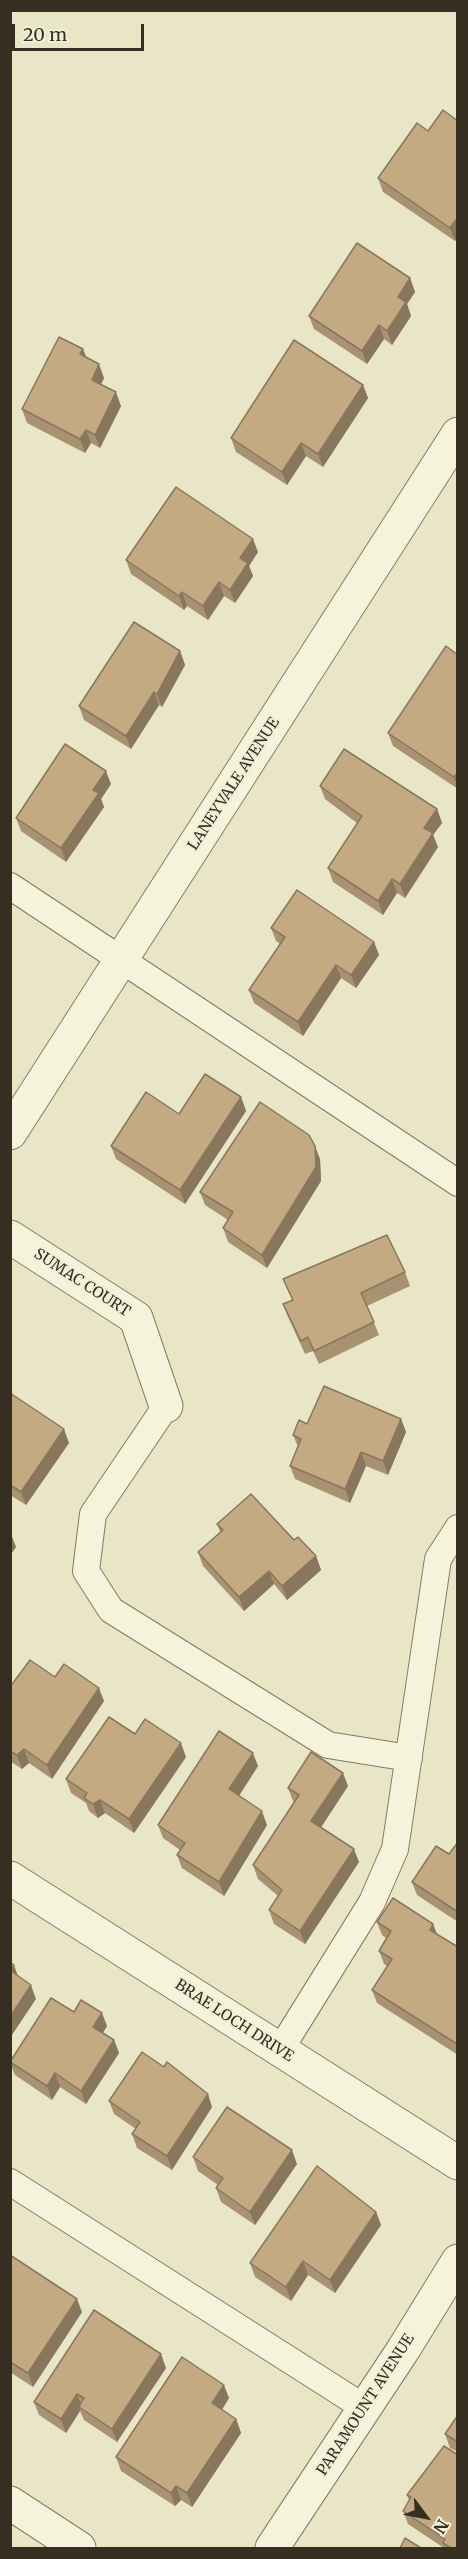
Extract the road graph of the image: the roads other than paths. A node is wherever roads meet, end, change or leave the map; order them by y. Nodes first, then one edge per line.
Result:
1 (458, 434) edge
2 (10, 886) edge
3 (122, 960) junction
4 (10, 1133) edge
5 (458, 1183) edge
6 (10, 1237) edge
7 (166, 1406) joint
8 (458, 1528) edge
9 (409, 1758) junction
10 (10, 1878) edge
11 (280, 2050) junction
12 (458, 2163) edge
13 (10, 2182) edge
14 (458, 2260) edge
15 (365, 2408) junction
16 (10, 2503) edge
17 (79, 2548) edge
18 (272, 2548) edge

1 - 3 street, LANEYVALE AVENUE
2 - 3 lane
3 - 4 street, LANEYVALE AVENUE
3 - 5 lane
6 - 7 street, SUMAC COURT
7 - 9 lane
8 - 9 lane
9 - 11 lane
10 - 11 street, BRAE LOCH DRIVE
11 - 12 street, BRAE LOCH DRIVE
13 - 15 lane
14 - 15 street, PARAMOUNT AVENUE
15 - 18 street, PARAMOUNT AVENUE
16 - 17 street

